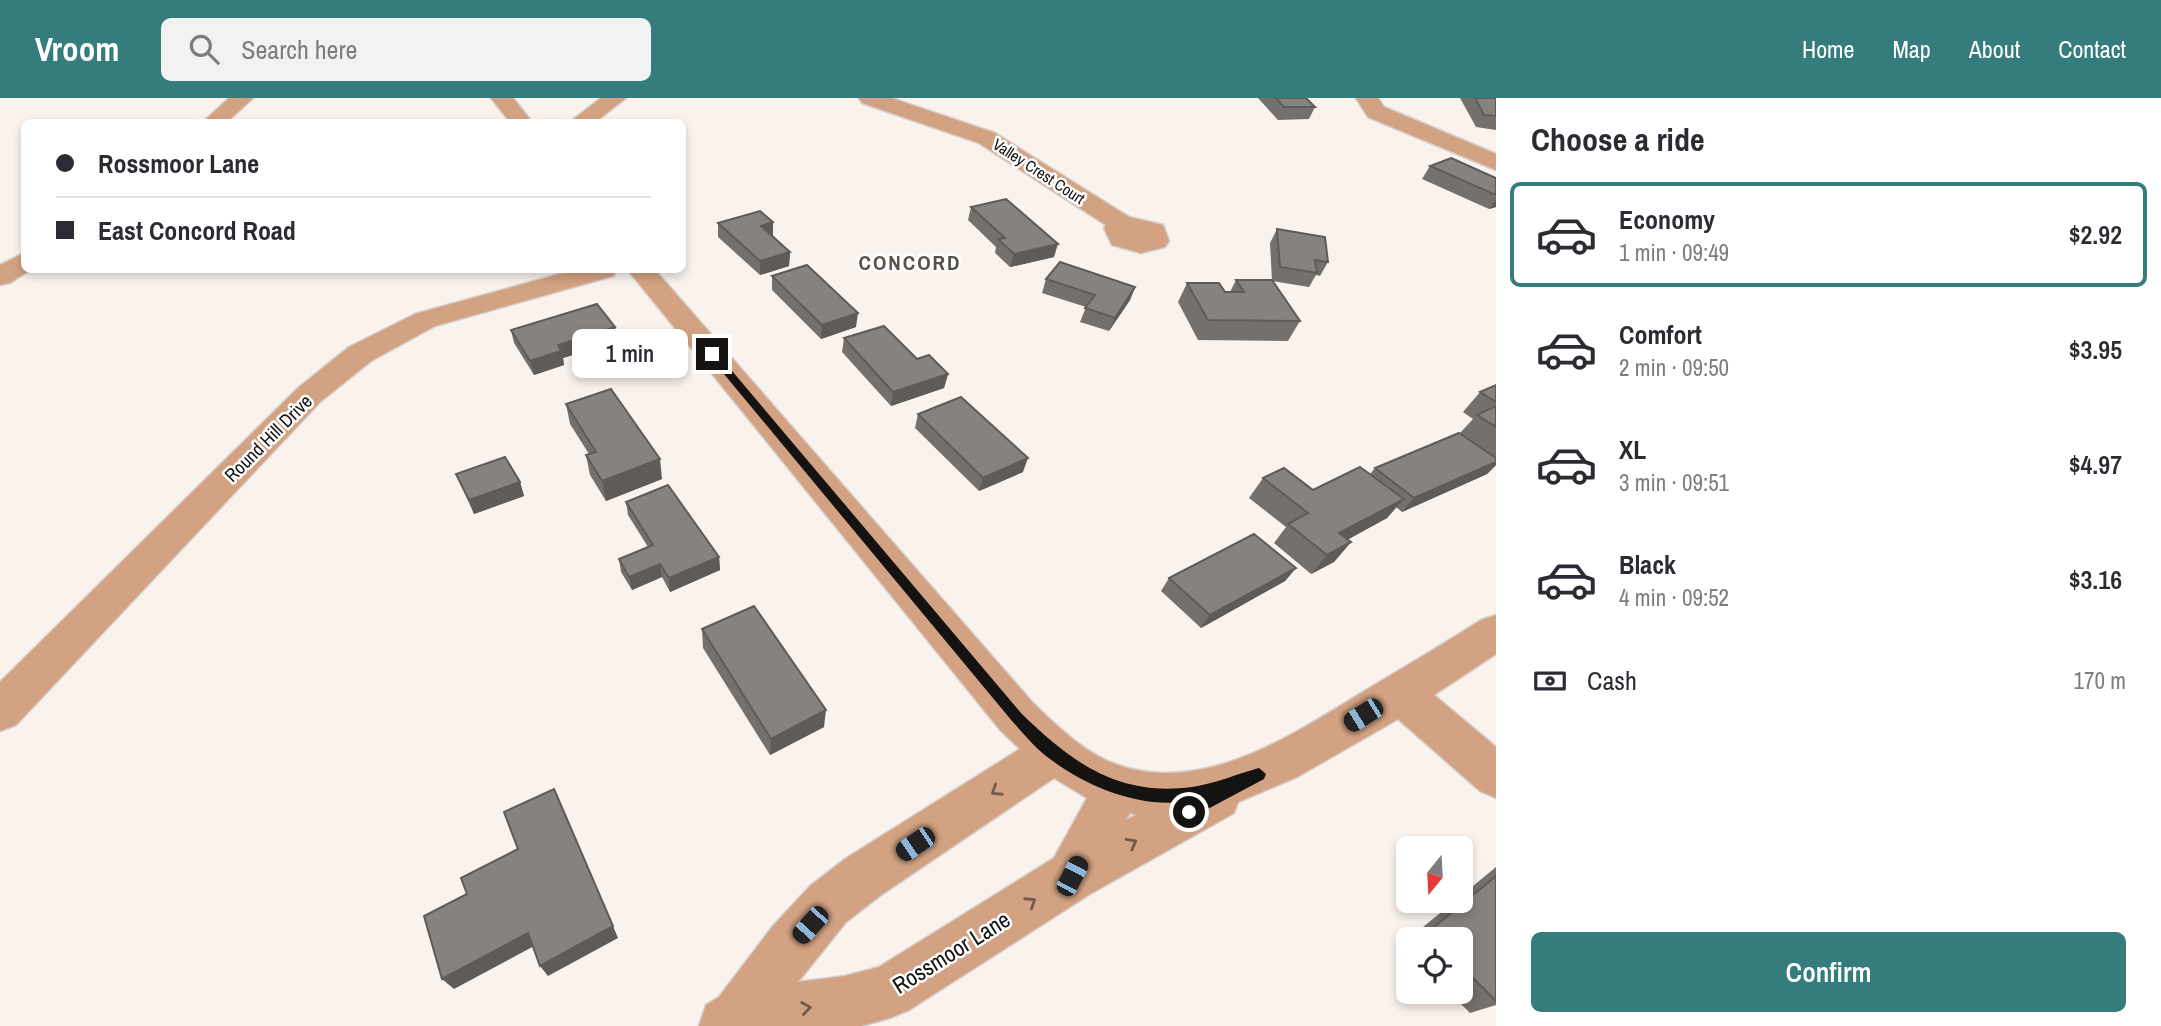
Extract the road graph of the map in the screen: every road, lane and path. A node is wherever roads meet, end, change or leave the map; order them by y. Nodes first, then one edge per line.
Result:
1 (243, 98) edge
2 (502, 98) edge
3 (615, 98) edge
4 (870, 98) edge
5 (1367, 98) edge
6 (218, 119) edge
7 (519, 119) edge
8 (585, 119) edge
9 (1496, 163) edge
10 (1124, 225) dead end
11 (21, 263) edge
12 (592, 273) edge
13 (644, 273) edge
14 (0, 277) edge
15 (1496, 632) edge
16 (1399, 692) junction
17 (0, 711) edge
18 (1053, 753) junction
19 (1259, 774) junction
20 (1496, 776) edge
21 (1118, 788) junction
22 (1072, 876) junction
23 (731, 1021) edge

1 - 6 street
2 - 7 street
3 - 8 street
4 - 10 street, Valley Crest Court
5 - 9 street
11 - 14 street
12 - 17 street, Round Hill Drive
13 - 18 street
15 - 16 street
16 - 19 street
16 - 20 street
18 - 21 street
18 -> 23 street, Rossmoor Lane
19 - 21 street
22 -> 19 street, Rossmoor Lane
21 - 22 street
23 -> 22 street, Rossmoor Lane

